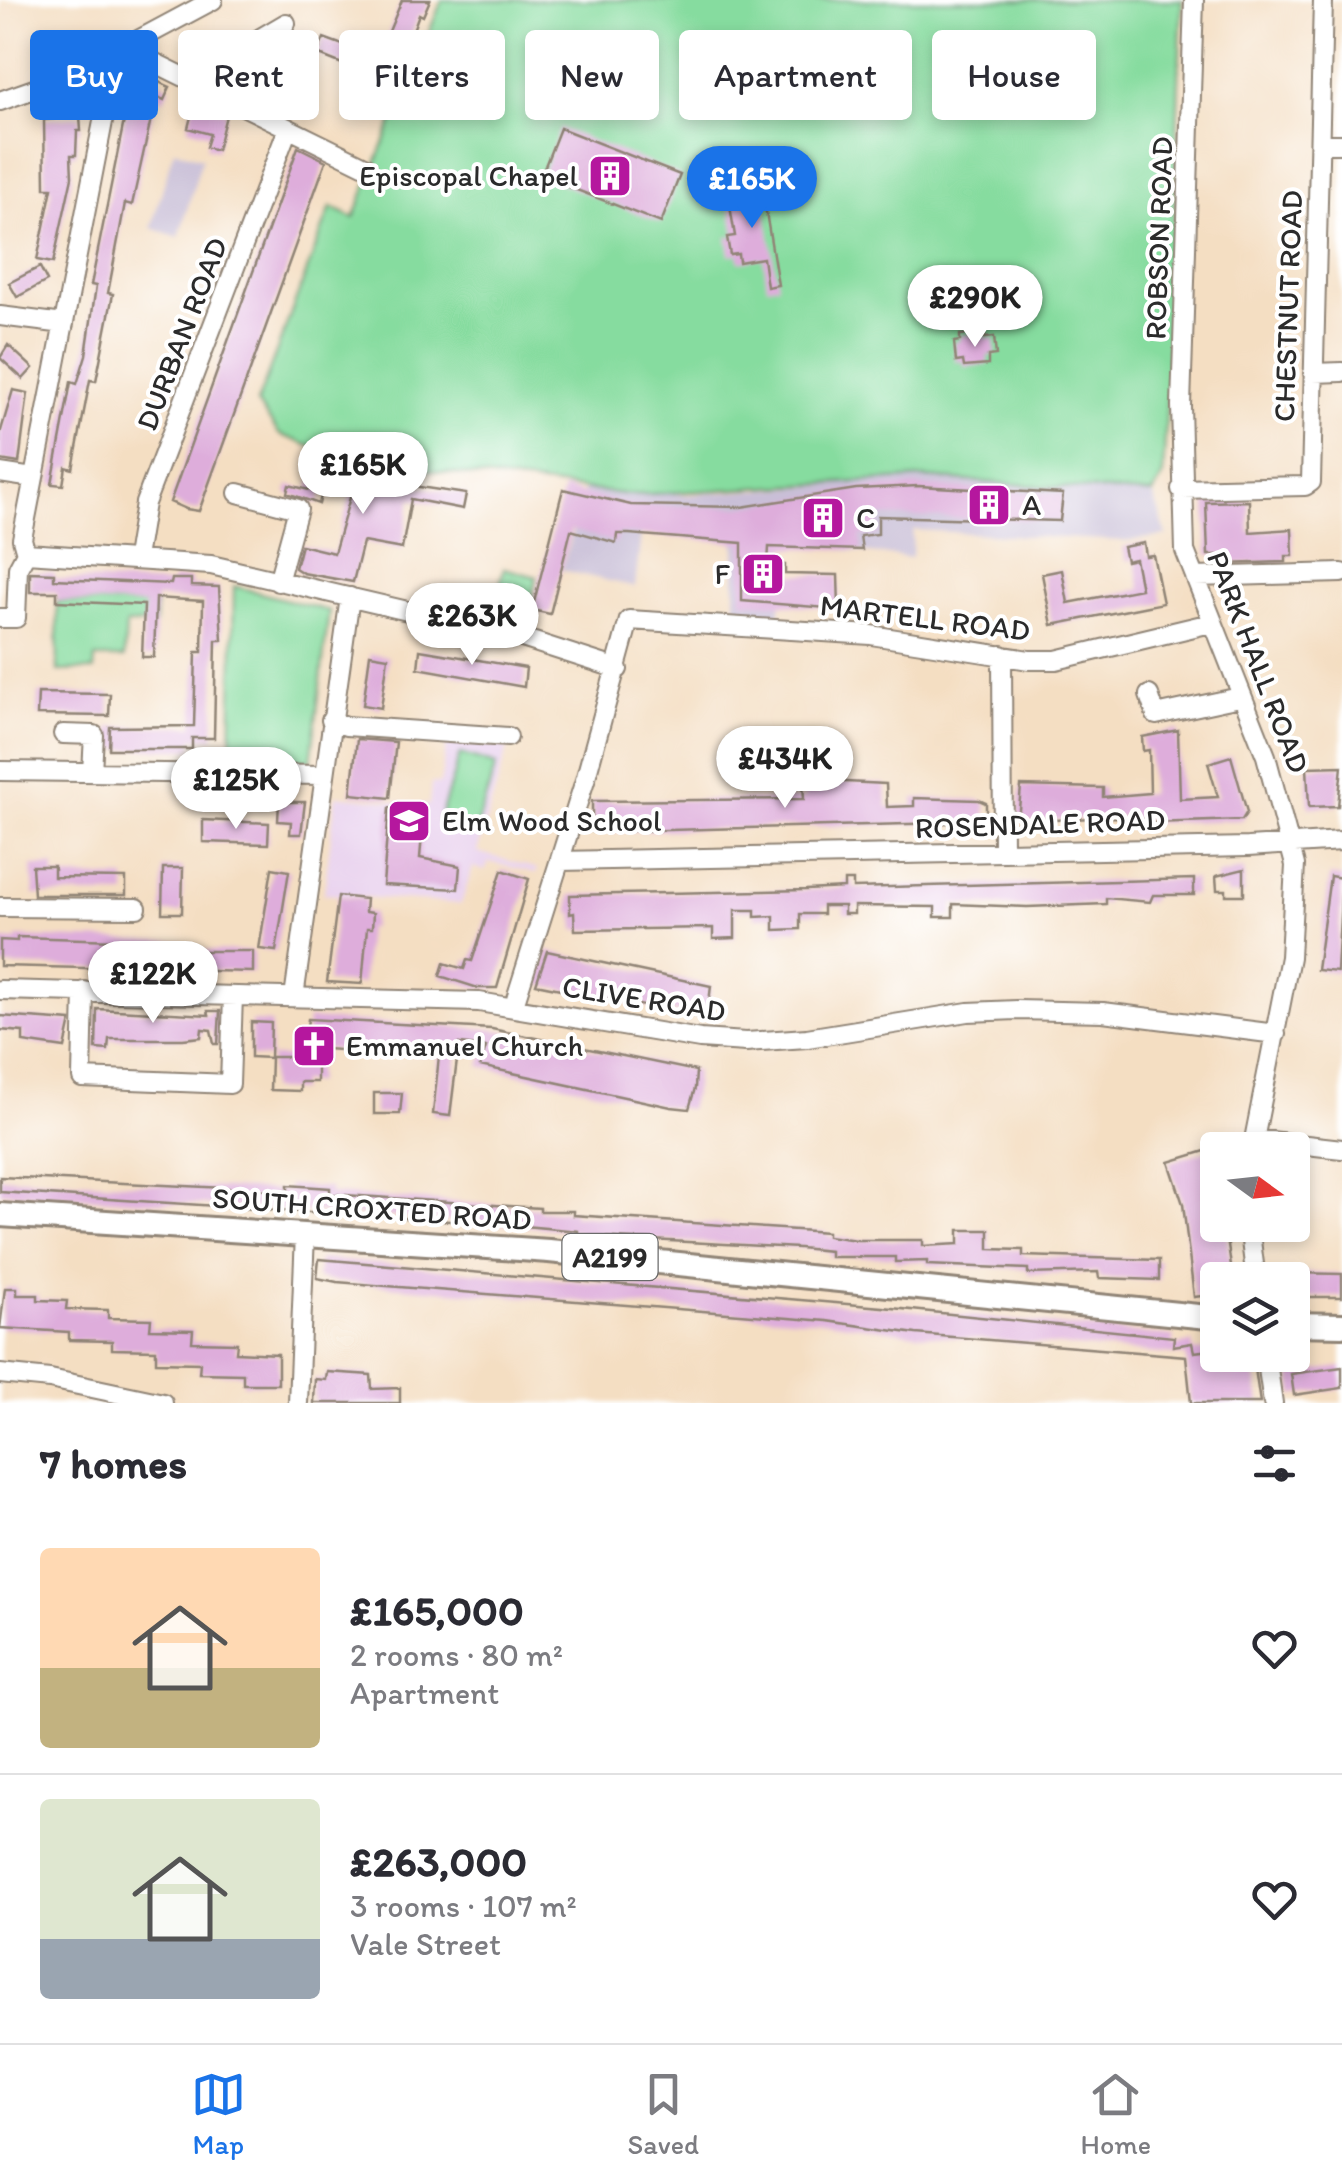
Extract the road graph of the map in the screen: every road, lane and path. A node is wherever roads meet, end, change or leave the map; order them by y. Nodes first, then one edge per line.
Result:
1 (213, 0) edge
2 (1194, 0) edge
3 (1323, 0) edge
4 (286, 23) dead end
5 (158, 30) edge
6 (274, 30) edge
7 (30, 92) edge
8 (0, 102) edge
9 (103, 120) edge
10 (266, 120) edge
11 (287, 131) junction
12 (1320, 144) junction
13 (1342, 144) edge
14 (367, 167) dead end
15 (0, 316) edge
16 (64, 324) junction
17 (1342, 372) edge
18 (1313, 373) junction
19 (0, 473) edge
20 (33, 478) junction
21 (1181, 489) junction
22 (238, 493) dead end
23 (26, 553) junction
24 (136, 558) junction
25 (1342, 572) edge
26 (1194, 577) junction
27 (278, 582) junction
28 (350, 597) junction
29 (0, 618) edge
30 (1210, 623) junction
31 (1002, 655) junction
32 (618, 669) junction
33 (1149, 695) dead end
34 (1240, 697) junction
35 (331, 720) junction
36 (63, 734) dead end
37 (508, 737) dead end
38 (0, 771) edge
39 (92, 772) junction
40 (324, 776) junction
41 (1342, 841) edge
42 (1290, 846) junction
43 (1003, 852) junction
44 (560, 862) junction
45 (0, 908) edge
46 (137, 908) dead end
47 (0, 990) edge
48 (84, 991) junction
49 (233, 996) junction
50 (294, 997) junction
51 (514, 1005) junction
52 (1276, 1034) junction
53 (1256, 1132) edge
54 (1310, 1148) edge
55 (1342, 1150) edge
56 (0, 1216) edge
57 (304, 1234) junction
58 (1200, 1316) edge
59 (1310, 1324) edge
60 (1342, 1325) edge
61 (1268, 1372) edge
62 (0, 1374) edge
63 (163, 1403) edge
64 (298, 1403) edge
65 (1273, 1403) edge

1 - 5 street
2 - 21 street, ROBSON ROAD
3 - 12 street, CHESTNUT ROAD
4 - 6 street
7 - 8 street
9 - 16 street
10 - 11 street
11 - 14 street
11 - 24 street, DURBAN ROAD
12 - 13 street
12 - 18 street, CHESTNUT ROAD
15 - 16 street
16 - 20 street
17 - 18 street
18 - 21 street, CHESTNUT ROAD
19 - 20 street
20 - 23 street
21 - 26 street, PARK HALL ROAD
22 - 27 street
23 - 24 street
23 - 29 street
24 - 27 street
25 - 26 street
26 - 30 street, PARK HALL ROAD
27 - 28 street
28 - 32 street
28 - 35 street
30 - 31 street, MARTELL ROAD
30 - 34 street, PARK HALL ROAD
31 - 32 street, MARTELL ROAD
31 - 43 street
32 - 44 street
33 - 34 street
34 - 42 street, PARK HALL ROAD
35 - 37 street
35 - 40 street
36 - 39 street
38 - 39 street
39 - 40 street
40 - 50 street
41 - 42 street, ROSENDALE ROAD
42 - 43 street, ROSENDALE ROAD
42 - 52 street, PARK HALL ROAD
43 - 44 street, ROSENDALE ROAD
44 - 51 street
45 - 46 street
47 - 48 street, CLIVE ROAD
48 - 49 street, CLIVE ROAD
48 - 49 street
49 - 50 street, CLIVE ROAD
50 - 51 street, CLIVE ROAD
51 - 52 street, CLIVE ROAD
52 - 53 street, PARK HALL ROAD
54 - 55 street
56 - 57 main road, SOUTH CROXTED ROAD / A2199
57 - 58 main road, SOUTH CROXTED ROAD / A2199
57 - 64 street
59 - 60 main road
61 - 65 street
62 - 63 street

